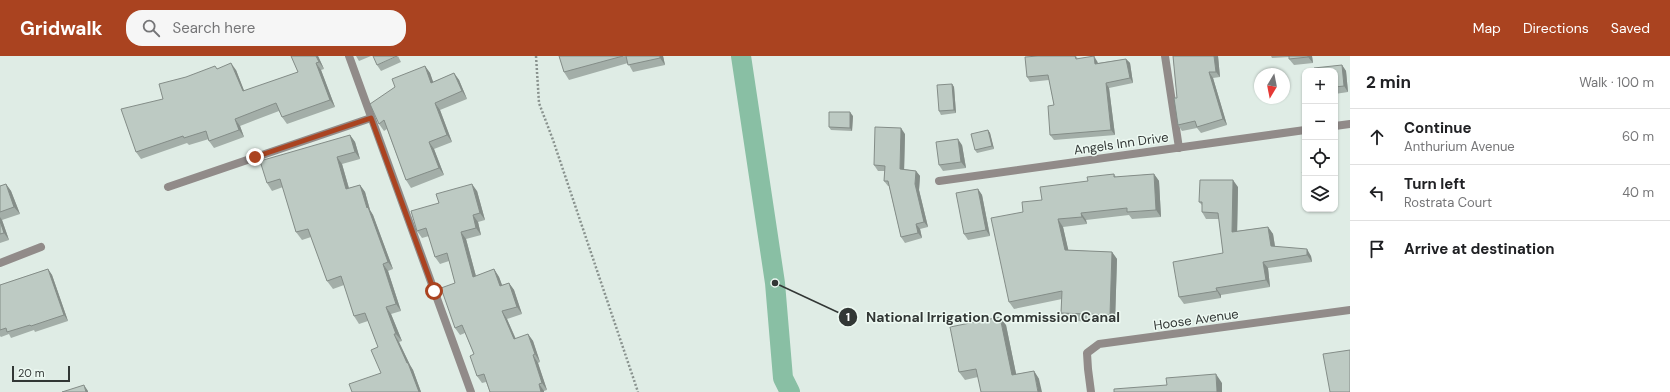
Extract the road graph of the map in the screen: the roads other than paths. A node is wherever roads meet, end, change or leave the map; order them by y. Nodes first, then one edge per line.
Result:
1 (349, 56) edge
2 (1165, 56) edge
3 (371, 118) junction
4 (1350, 124) edge
5 (1338, 126) edge
6 (1302, 130) edge
7 (1179, 148) junction
8 (940, 181) dead end
9 (168, 186) dead end
10 (41, 247) dead end
11 (0, 263) edge
12 (1350, 310) edge
13 (471, 392) edge
14 (1091, 392) edge

1 - 3 street
2 - 7 street
3 - 9 street
3 - 13 street
4 - 5 street
6 - 7 street, Angels Inn Drive
7 - 8 street, Angels Inn Drive
10 - 11 street
12 - 14 street, Hoose Avenue

